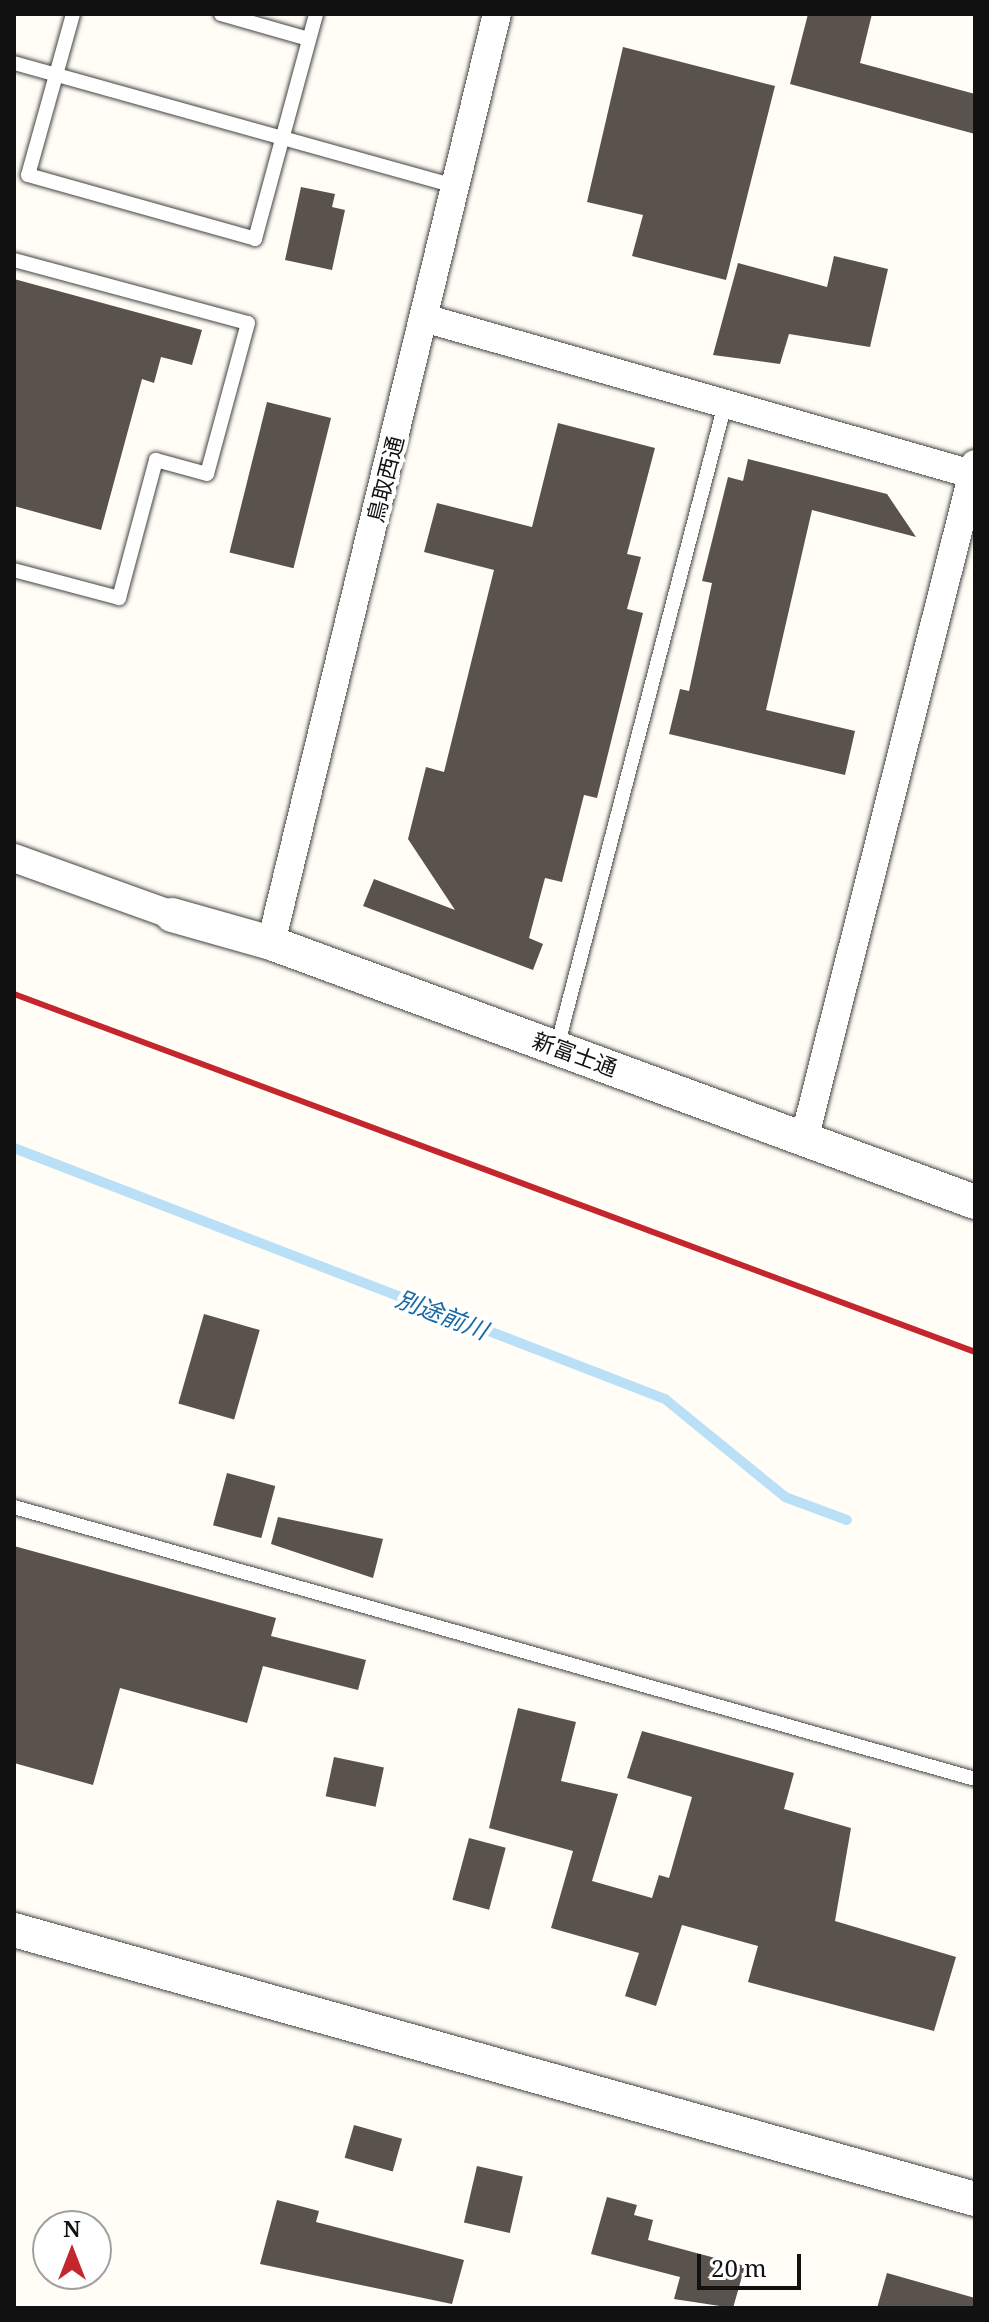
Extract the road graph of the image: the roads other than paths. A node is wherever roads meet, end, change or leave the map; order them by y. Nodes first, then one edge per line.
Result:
1 (73, 14) edge
2 (221, 14) edge
3 (316, 14) edge
4 (497, 14) edge
5 (309, 39) junction
6 (14, 63) edge
7 (56, 75) junction
8 (284, 138) junction
9 (455, 186) junction
10 (14, 260) edge
11 (424, 318) junction
12 (725, 404) junction
13 (974, 471) edge
14 (14, 570) edge
15 (14, 858) edge
16 (172, 915) joint
17 (271, 943) junction
18 (557, 1047) junction
19 (805, 1136) junction
20 (975, 1202) edge
21 (14, 1507) edge
22 (975, 1779) edge
23 (14, 1930) edge
24 (975, 2199) edge

1 - 7 lane
2 - 5 lane
3 - 5 lane
4 - 9 street, 鳥取西通
5 - 8 lane
6 - 7 lane
7 - 8 lane
7 - 8 lane
8 - 9 lane
9 - 11 street, 鳥取西通
10 - 14 lane
11 - 12 street
11 - 17 street, 鳥取西通
12 - 13 street
12 - 18 lane
13 - 19 street
15 - 16 street
16 - 17 street, 新富士通
17 - 18 street, 新富士通
18 - 19 street, 新富士通
19 - 20 street, 新富士通
21 - 22 lane
23 - 24 street

